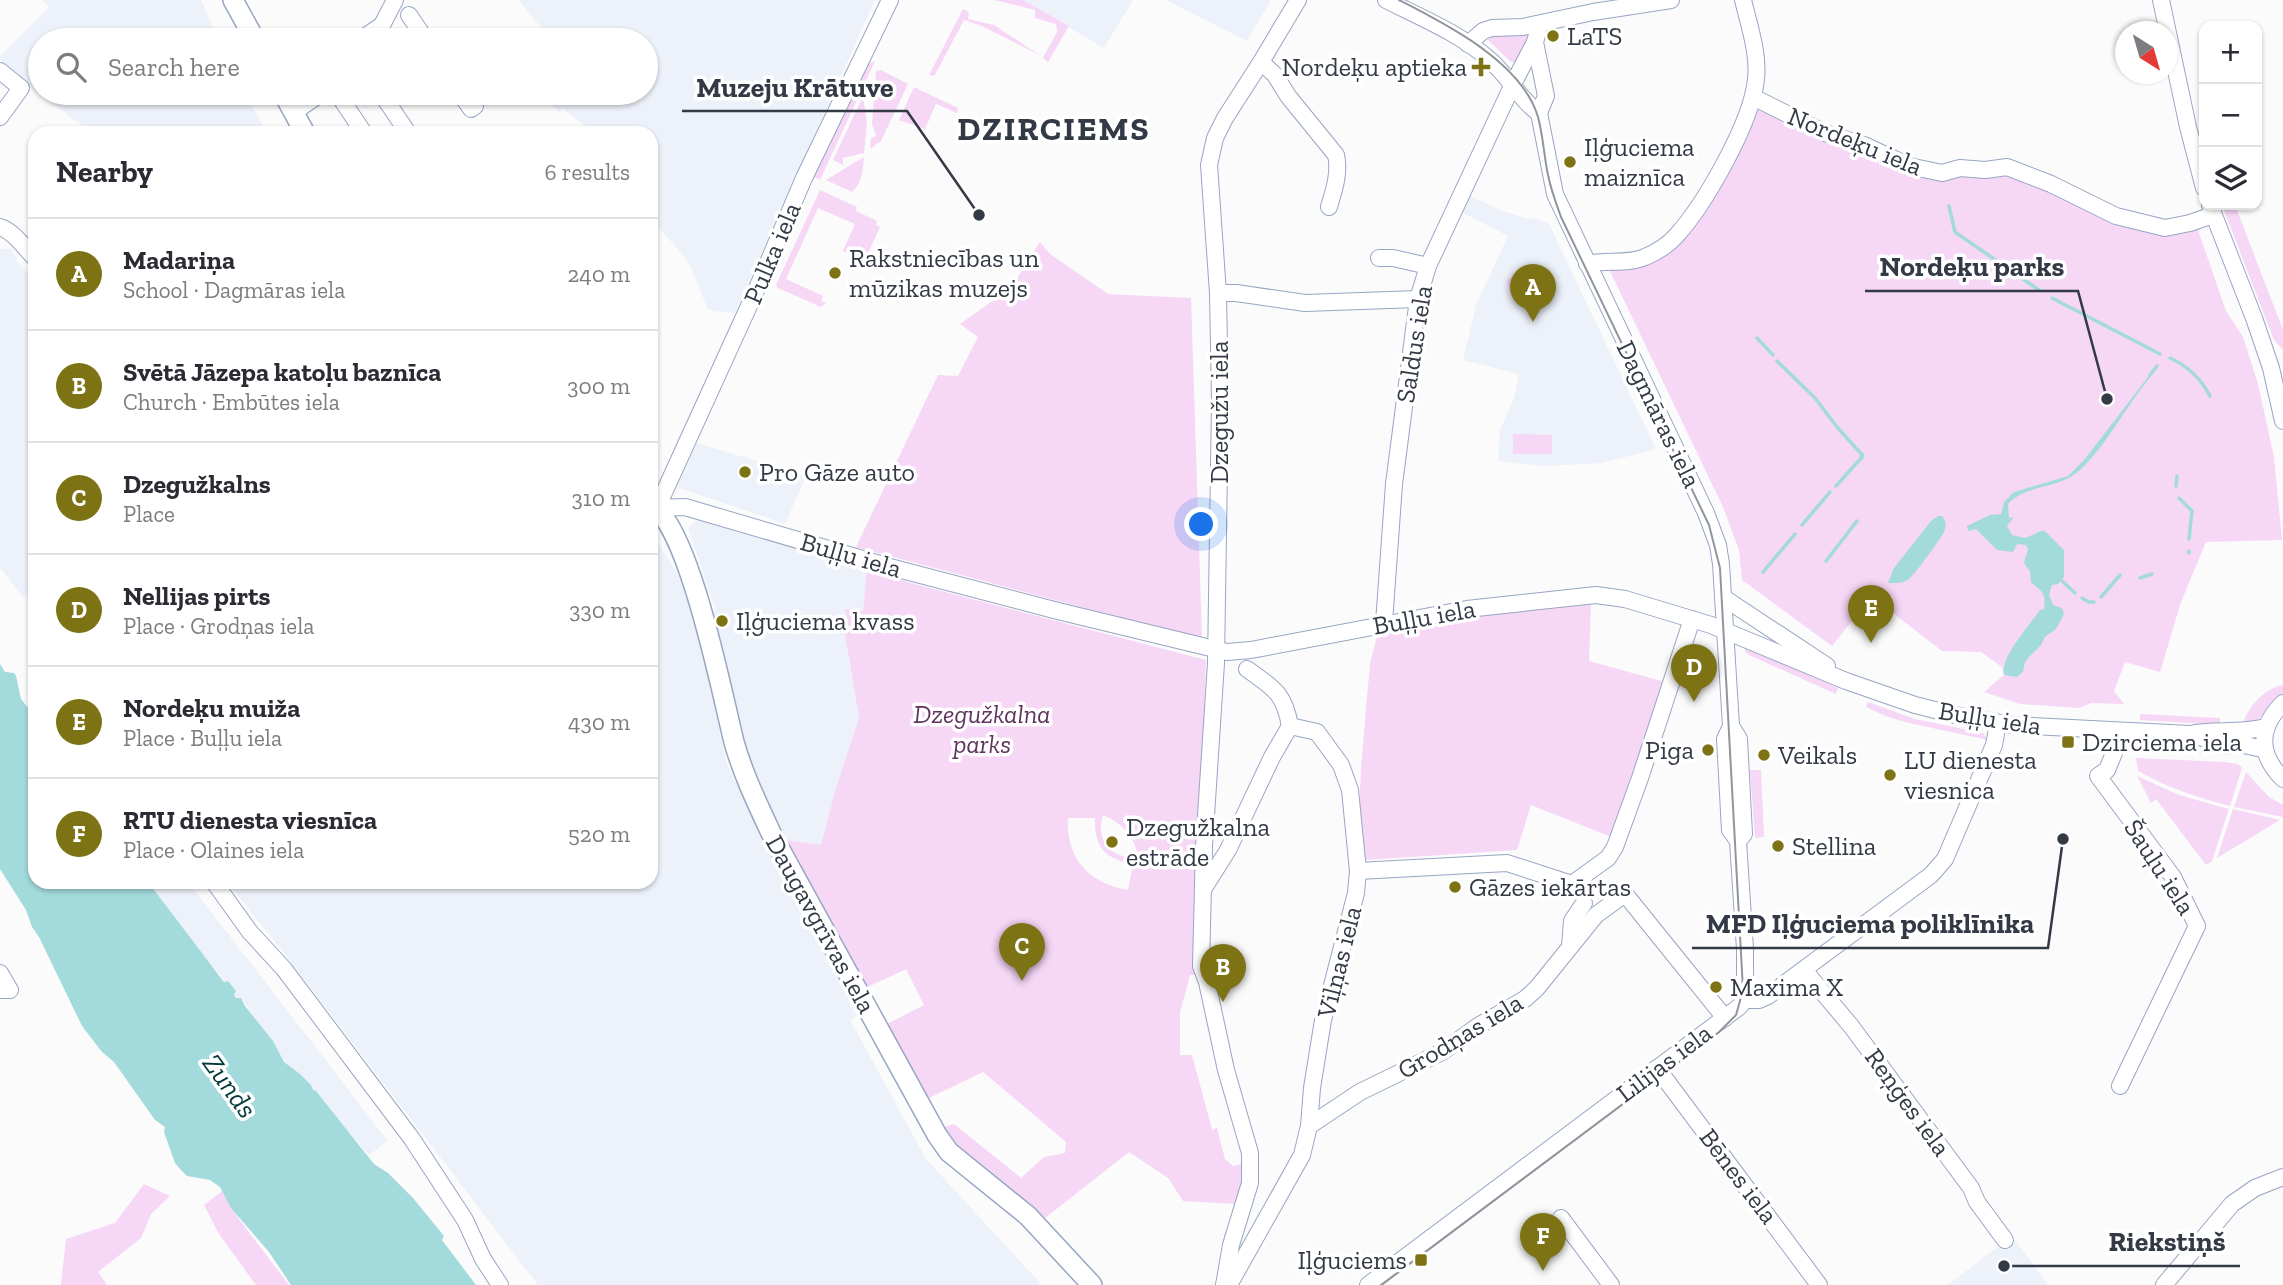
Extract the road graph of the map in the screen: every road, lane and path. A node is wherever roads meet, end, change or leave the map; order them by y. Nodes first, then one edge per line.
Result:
1 (233, 0) edge
2 (395, 0) edge
3 (890, 0) edge
4 (1298, 0) edge
5 (1386, 0) edge
6 (1671, 0) edge
7 (1743, 0) edge
8 (2161, 0) edge
9 (1594, 6) edge
10 (409, 15) dead end
11 (1540, 24) junction
12 (248, 28) edge
13 (378, 28) edge
14 (418, 28) edge
15 (1535, 41) junction
16 (1468, 44) junction
17 (1261, 62) junction
18 (0, 71) edge
19 (1513, 84) junction
20 (1753, 97) junction
21 (290, 105) edge
22 (304, 105) edge
23 (345, 105) edge
24 (389, 105) edge
25 (468, 105) edge
26 (475, 106) dead end
27 (294, 112) junction
28 (1539, 113) junction
29 (0, 117) edge
30 (301, 126) edge
31 (359, 126) edge
32 (403, 126) edge
33 (2199, 169) edge
34 (1329, 207) dead end
35 (2211, 210) edge
36 (0, 227) edge
37 (28, 250) edge
38 (1379, 258) dead end
39 (1587, 264) junction
40 (1428, 266) junction
41 (1218, 293) junction
42 (1418, 299) junction
43 (2277, 367) edge
44 (2283, 421) edge
45 (658, 498) edge
46 (658, 507) edge
47 (658, 512) edge
48 (1724, 598) junction
49 (1692, 619) junction
50 (1384, 623) junction
51 (1725, 631) junction
52 (1216, 650) junction
53 (1247, 669) dead end
54 (1846, 681) junction
55 (2283, 703) edge
56 (1998, 723) junction
57 (1290, 726) junction
58 (2266, 727) junction
59 (2123, 731) junction
60 (2190, 734) junction
61 (2265, 750) junction
62 (2283, 779) edge
63 (1358, 871) junction
64 (1572, 884) junction
65 (219, 889) edge
66 (1202, 890) junction
67 (1584, 903) junction
68 (1596, 915) junction
69 (1570, 946) junction
70 (1804, 970) junction
71 (0, 973) edge
72 (5, 990) edge
73 (1745, 1000) junction
74 (1725, 1018) junction
75 (1657, 1069) junction
76 (2120, 1086) dead end
77 (1309, 1126) junction
78 (2283, 1177) edge
79 (1561, 1218) dead end
80 (2005, 1240) dead end
81 (500, 1285) edge
82 (1091, 1285) edge
83 (1226, 1285) edge
84 (1368, 1285) edge
85 (1611, 1285) edge
86 (1819, 1285) edge
87 (2164, 1285) edge

1 - 12 main road
2 - 13 street
3 - 45 street, Pulka iela
4 - 17 street, Dzegužu iela
5 - 16 street
6 - 9 street
7 - 20 street
8 - 33 street
9 - 11 street
10 - 14 street
11 - 15 street, Dagmāras iela
11 - 16 street
15 - 19 street, Saldus iela
15 - 28 street, Dagmāras iela
16 - 19 street
17 - 34 street
17 - 41 street, Dzegužu iela
18 - 29 street
19 - 28 street
19 - 40 street, Saldus iela
20 - 35 street, Nordeķu iela
20 - 39 street
21 - 27 main road
22 - 27 street
23 - 31 street
24 - 32 street
25 - 26 street
27 - 30 main road
28 - 39 street, Dagmāras iela
35 - 43 street
36 - 37 street
38 - 40 street
39 - 48 street, Dagmāras iela
40 - 42 street, Saldus iela
41 - 42 street
41 - 52 street, Dzegužu iela
42 - 50 street, Saldus iela
43 - 44 street
46 - 52 street, Buļļu iela
47 - 82 main road, Daugavgrīvas iela
48 - 51 street, Dagmāras iela
48 - 54 street
49 - 50 street, Buļļu iela
49 - 51 street, Buļļu iela
49 - 64 street
50 - 52 street, Buļļu iela
51 - 54 street, Buļļu iela
51 - 73 street, Dagmāras iela
52 - 66 street, Dzegužu iela
53 - 57 street
54 - 56 street, Buļļu iela
55 - 58 street
56 - 59 street, Buļļu iela
56 - 70 street, Lilijas iela
57 - 63 street, Viļņas iela
57 - 66 street
58 - 60 street, Buļļu iela
58 - 61 street
59 - 60 street, Buļļu iela
59 - 76 street, Šauļu iela
60 - 61 street, Buļļu iela
61 - 62 street
63 - 64 street
63 - 77 street, Viļņas iela
64 - 67 street
65 - 81 street
66 - 83 street, Dzegužu iela
67 - 68 street
67 - 69 street, Grodņas iela
68 - 69 street
68 - 74 street
69 - 77 street, Grodņas iela
70 - 73 street, Lilijas iela
70 - 80 street, Reņģes iela
71 - 72 street
73 - 74 street, Lilijas iela
74 - 75 street, Lilijas iela
75 - 84 street, Lilijas iela
75 - 86 street, Bēnes iela
77 - 83 street, Viļņas iela
78 - 87 street
79 - 85 street

